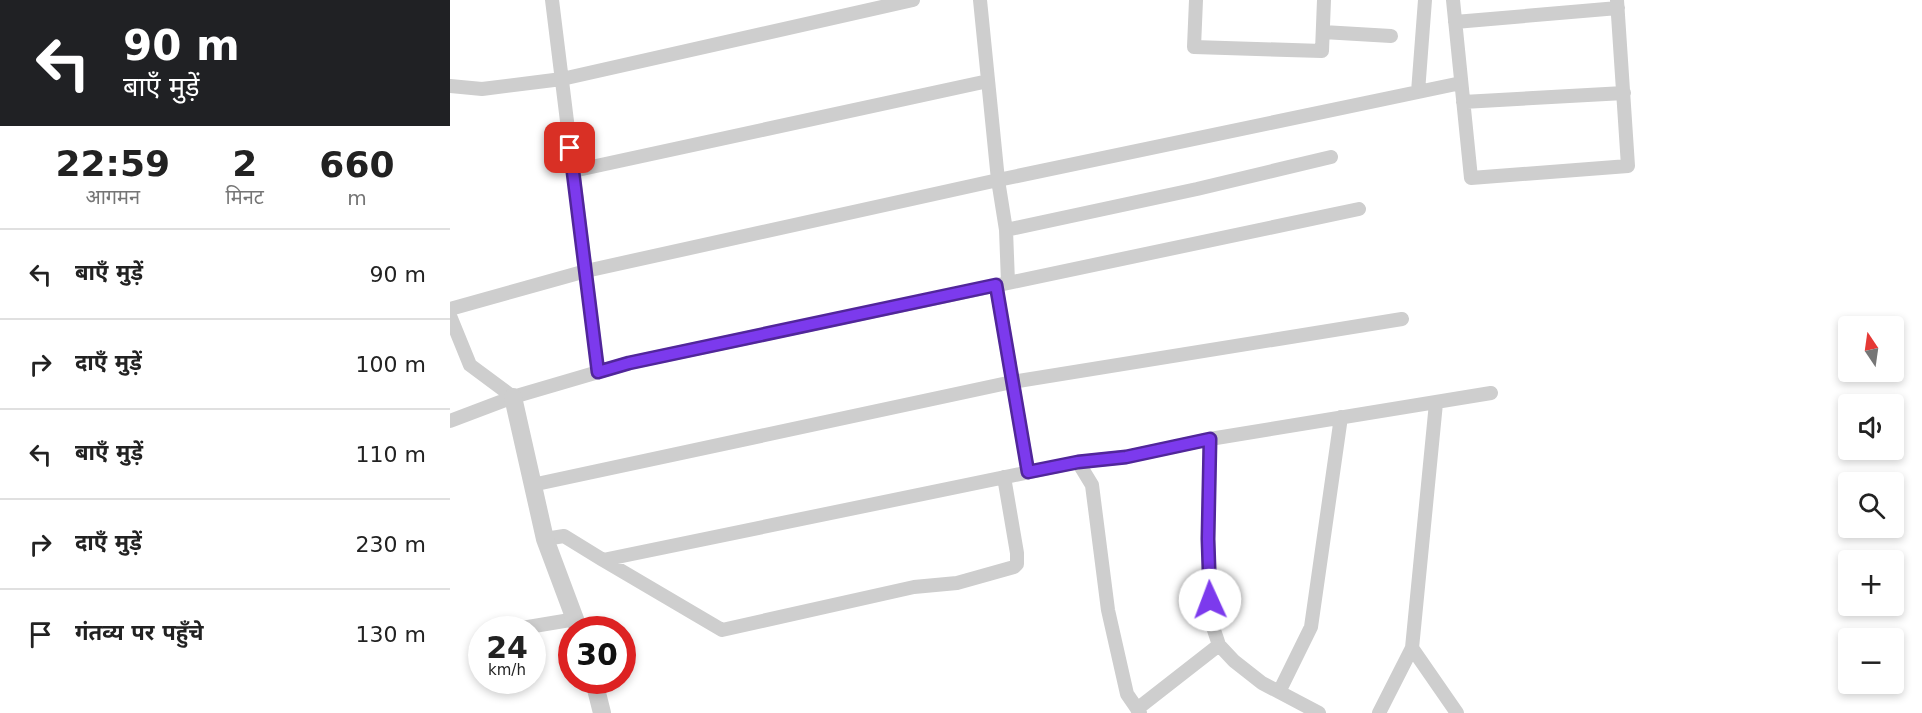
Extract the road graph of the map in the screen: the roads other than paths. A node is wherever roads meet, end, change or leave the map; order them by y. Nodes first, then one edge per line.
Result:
1 (552, 0) edge
2 (913, 0) edge
3 (980, 0) edge
4 (1196, 0) edge
5 (1324, 0) edge
6 (1425, 0) edge
7 (1453, 0) edge
8 (1617, 4) edge
9 (1455, 22) junction
10 (1323, 32) junction
11 (1391, 36) dead end
12 (562, 78) junction
13 (988, 81) junction
14 (1461, 83) junction
15 (450, 86) edge
16 (1418, 92) junction
17 (1624, 93) junction
18 (1463, 102) junction
19 (1331, 157) dead end
20 (573, 171) junction
21 (998, 180) junction
22 (1359, 209) dead end
23 (1006, 230) junction
24 (586, 271) junction
25 (1002, 284) junction
26 (450, 309) edge
27 (450, 316) edge
28 (1402, 319) dead end
29 (598, 372) junction
30 (1012, 382) junction
31 (1491, 393) dead end
32 (513, 397) junction
33 (1436, 403) junction
34 (1341, 417) junction
35 (450, 421) edge
36 (1210, 439) junction
37 (1078, 462) junction
38 (1028, 472) junction
39 (1004, 477) junction
40 (532, 485) junction
41 (545, 539) junction
42 (603, 560) junction
43 (575, 616) edge
44 (1220, 645) junction
45 (1412, 648) junction
46 (1279, 692) junction
47 (597, 694) edge
48 (1139, 711) edge
49 (602, 713) edge
50 (1319, 713) edge
51 (1379, 713) edge
52 (1457, 713) edge

1 - 12 street
2 - 12 street
3 - 13 street
4 - 10 street
5 - 10 street
6 - 16 street
7 - 9 street
8 - 9 street
8 - 17 street
9 - 14 street
10 - 11 street
12 - 15 street
12 - 20 street
13 - 20 street
13 - 21 street
14 - 16 street
14 - 18 street
16 - 21 street
17 - 18 street
17 - 18 street
19 - 23 street
20 - 24 street
21 - 23 street
21 - 24 street
22 - 25 street
23 - 25 street
24 - 26 street
24 - 29 street
25 - 29 street
25 - 30 street
27 - 32 street
28 - 30 street
29 - 32 street
30 - 38 street
30 - 40 street
31 - 33 street
32 - 35 street
32 - 40 street
33 - 34 street
33 - 45 street
34 - 36 street
34 - 46 street
36 - 37 street
36 - 44 street
37 - 38 street
37 - 48 street
38 - 39 street
39 - 42 street
39 - 42 street
40 - 41 street
41 - 42 street
41 - 43 street
44 - 46 street
44 - 48 street
45 - 51 street
45 - 52 street
46 - 50 street
47 - 49 street

